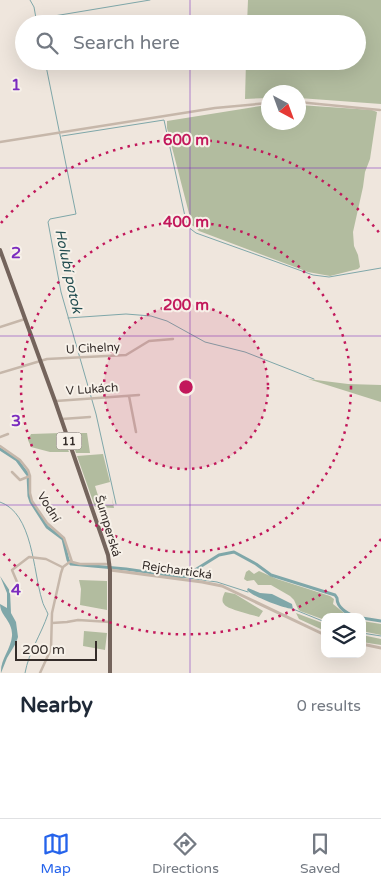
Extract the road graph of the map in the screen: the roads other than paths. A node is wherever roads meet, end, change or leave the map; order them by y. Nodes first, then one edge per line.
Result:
1 (306, 103) edge
2 (261, 104) edge
3 (380, 110) edge
4 (0, 142) edge
5 (0, 250) edge
6 (25, 318) junction
7 (0, 326) edge
8 (172, 339) dead end
9 (41, 360) junction
10 (0, 373) edge
11 (139, 395) dead end
12 (129, 396) junction
13 (55, 401) junction
14 (90, 417) dead end
15 (62, 419) junction
16 (136, 432) dead end
17 (8, 434) dead end
18 (0, 437) edge
19 (0, 446) edge
20 (12, 472) dead end
21 (29, 477) junction
22 (70, 562) junction
23 (63, 567) junction
24 (110, 567) junction
25 (20, 589) dead end
26 (110, 622) junction
27 (52, 623) junction
28 (321, 633) edge
29 (366, 645) edge
30 (381, 648) edge
31 (40, 673) edge
32 (110, 673) edge

1 - 3 street
2 - 4 street
5 - 6 main road, 11
6 - 7 street
6 - 9 main road, Šumperská / 11
8 - 9 street, U Cihelny
9 - 10 street, U Cihelny
9 - 13 main road, Šumperská / 11
11 - 12 street, V Lukách
12 - 13 street, V Lukách
12 - 16 street, V Lukách
13 - 15 main road, Šumperská / 11
14 - 15 street
15 - 24 main road, Šumperská / 11
17 - 18 street
19 - 21 street
20 - 21 street
21 - 22 street, Vodní
22 - 23 street
22 - 24 street
23 - 25 street
23 - 27 street
24 - 26 main road, Šumperská / 11
24 - 28 street, Rejchartická
26 - 27 street
26 - 32 main road, Šumperská / 11
27 - 31 street
29 - 30 street

